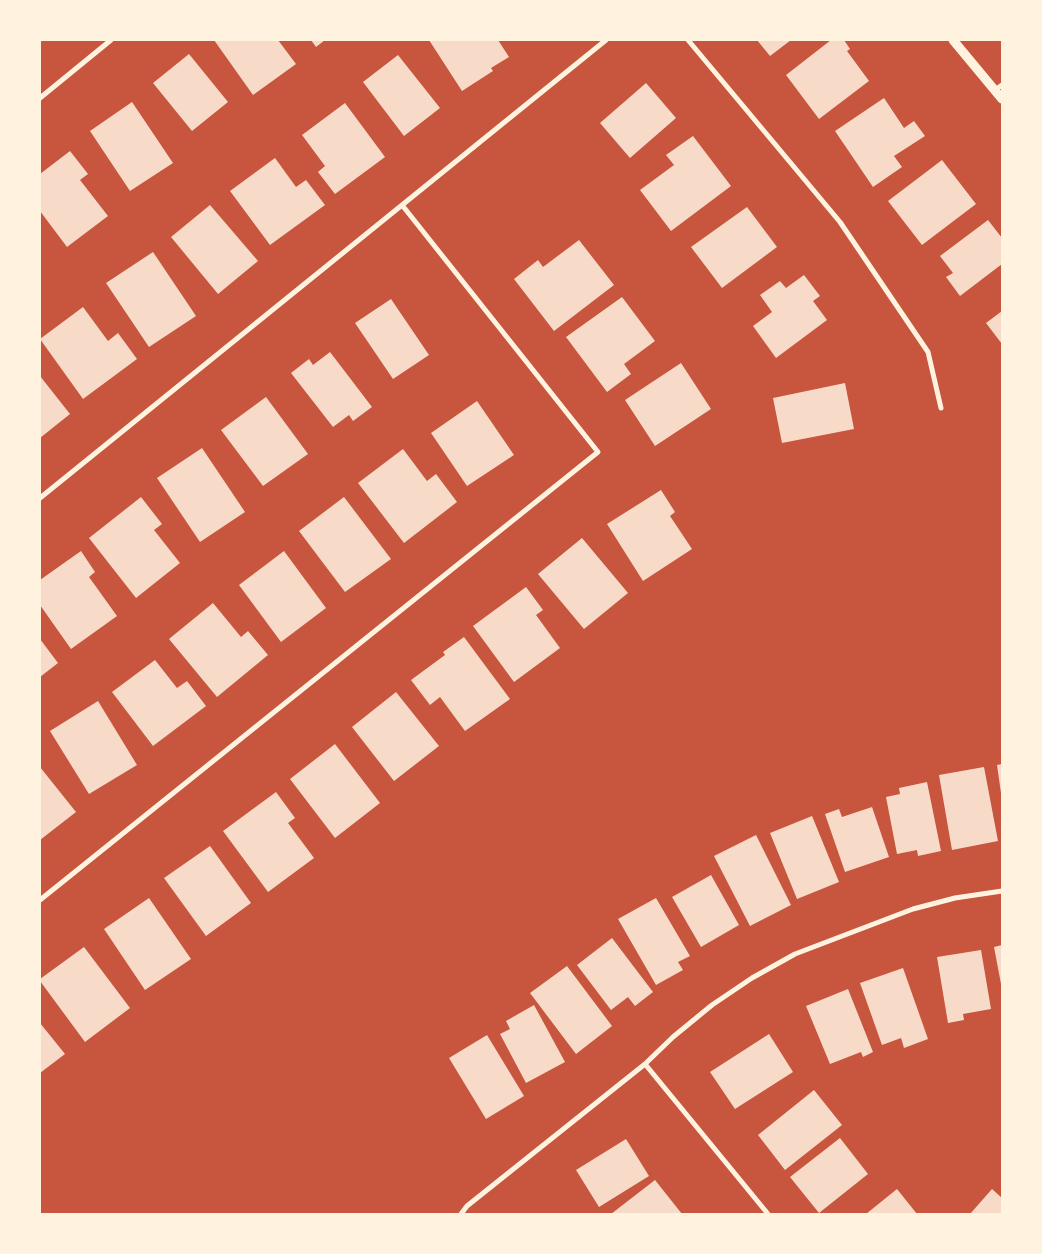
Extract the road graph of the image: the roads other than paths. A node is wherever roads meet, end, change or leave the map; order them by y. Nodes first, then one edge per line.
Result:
1 (111, 40) edge
2 (606, 40) edge
3 (688, 40) edge
4 (953, 40) edge
5 (999, 87) edge
6 (40, 98) edge
7 (1002, 99) edge
8 (402, 205) junction
9 (941, 408) dead end
10 (40, 498) edge
11 (1002, 891) edge
12 (40, 900) edge
13 (645, 1064) junction
14 (461, 1214) edge
15 (768, 1214) edge

1 - 6 street
2 - 8 street
3 - 9 street
4 - 5 street
5 - 7 street
8 - 10 street
8 - 12 street
11 - 13 street
13 - 14 street
13 - 15 street

